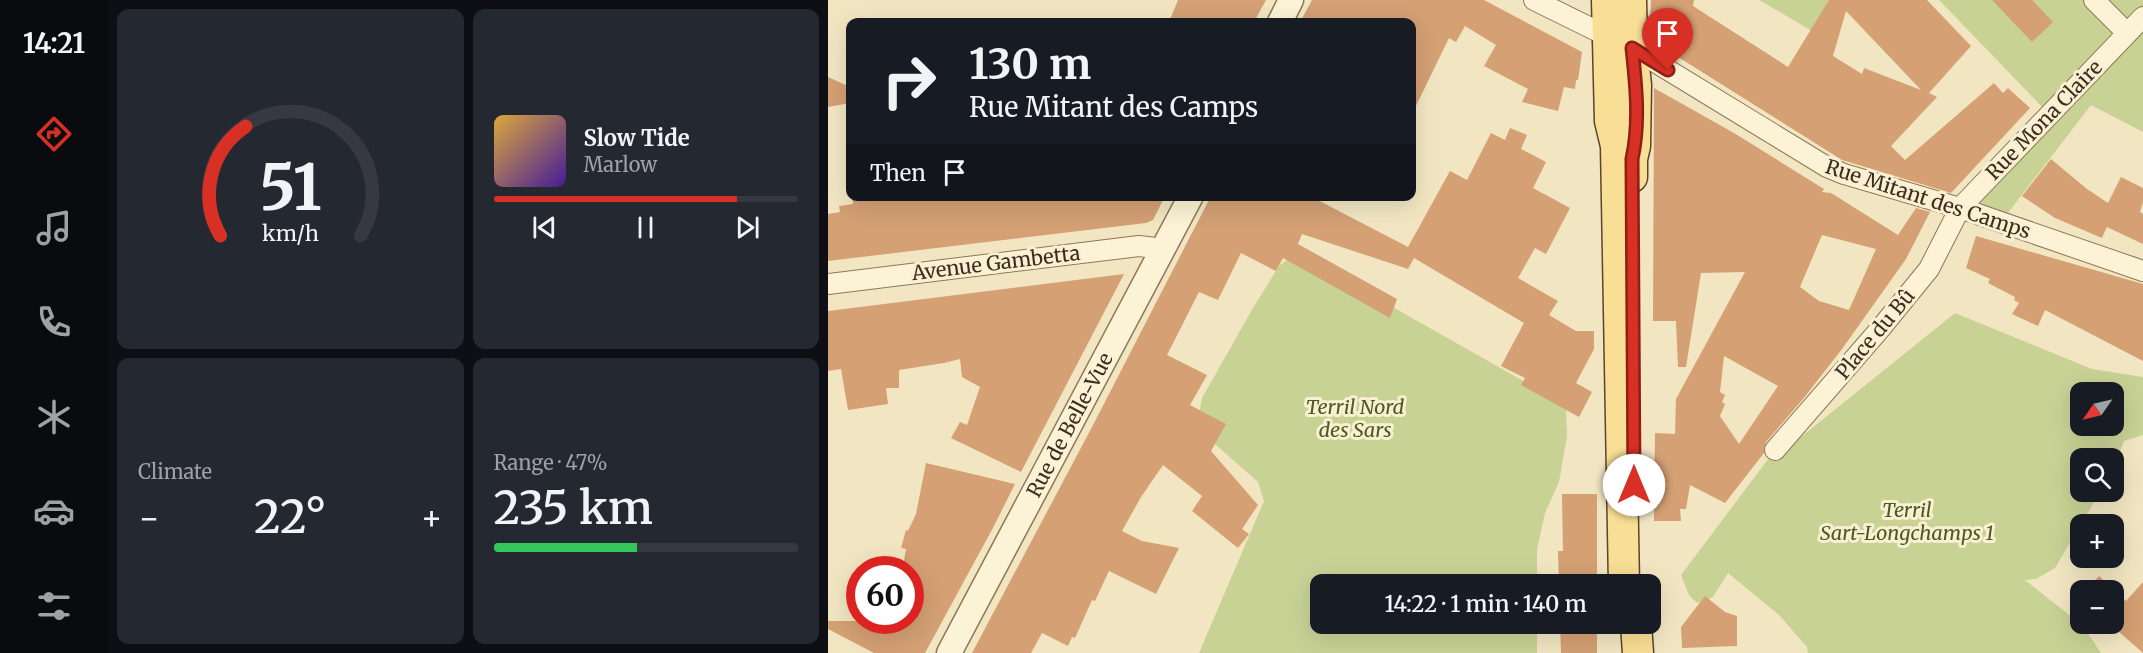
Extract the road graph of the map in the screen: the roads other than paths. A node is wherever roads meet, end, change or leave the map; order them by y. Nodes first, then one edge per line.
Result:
1 (1292, 0) edge
2 (1534, 0) edge
3 (1607, 0) edge
4 (1618, 0) edge
5 (1631, 0) edge
6 (2094, 0) edge
7 (2143, 17) edge
8 (1282, 18) edge
9 (2127, 33) junction
10 (1619, 42) junction
11 (1188, 201) edge
12 (1960, 208) junction
13 (1163, 249) junction
14 (2143, 271) edge
15 (828, 284) edge
16 (1775, 450) dead end
17 (1624, 574) edge
18 (1636, 574) edge
19 (1625, 634) edge
20 (1637, 634) edge
21 (949, 653) edge
22 (1625, 653) edge
23 (1638, 653) edge

1 - 8 street
2 - 10 street, Rue Mitant des Camps
3 - 10 main road
4 - 10 main road
5 - 10 main road
6 - 9 street
7 - 9 street, Rue Mona Claire
9 - 12 street, Rue Mona Claire
10 - 12 street, Rue Mitant des Camps
10 - 17 main road
10 - 18 main road
11 - 13 street, Rue de Belle-Vue
12 - 14 street, Rue Mitant des Camps
12 - 16 street, Place du Bû
13 - 15 street, Avenue Gambetta
13 - 21 street, Rue de Belle-Vue
19 - 22 main road
20 - 23 main road

